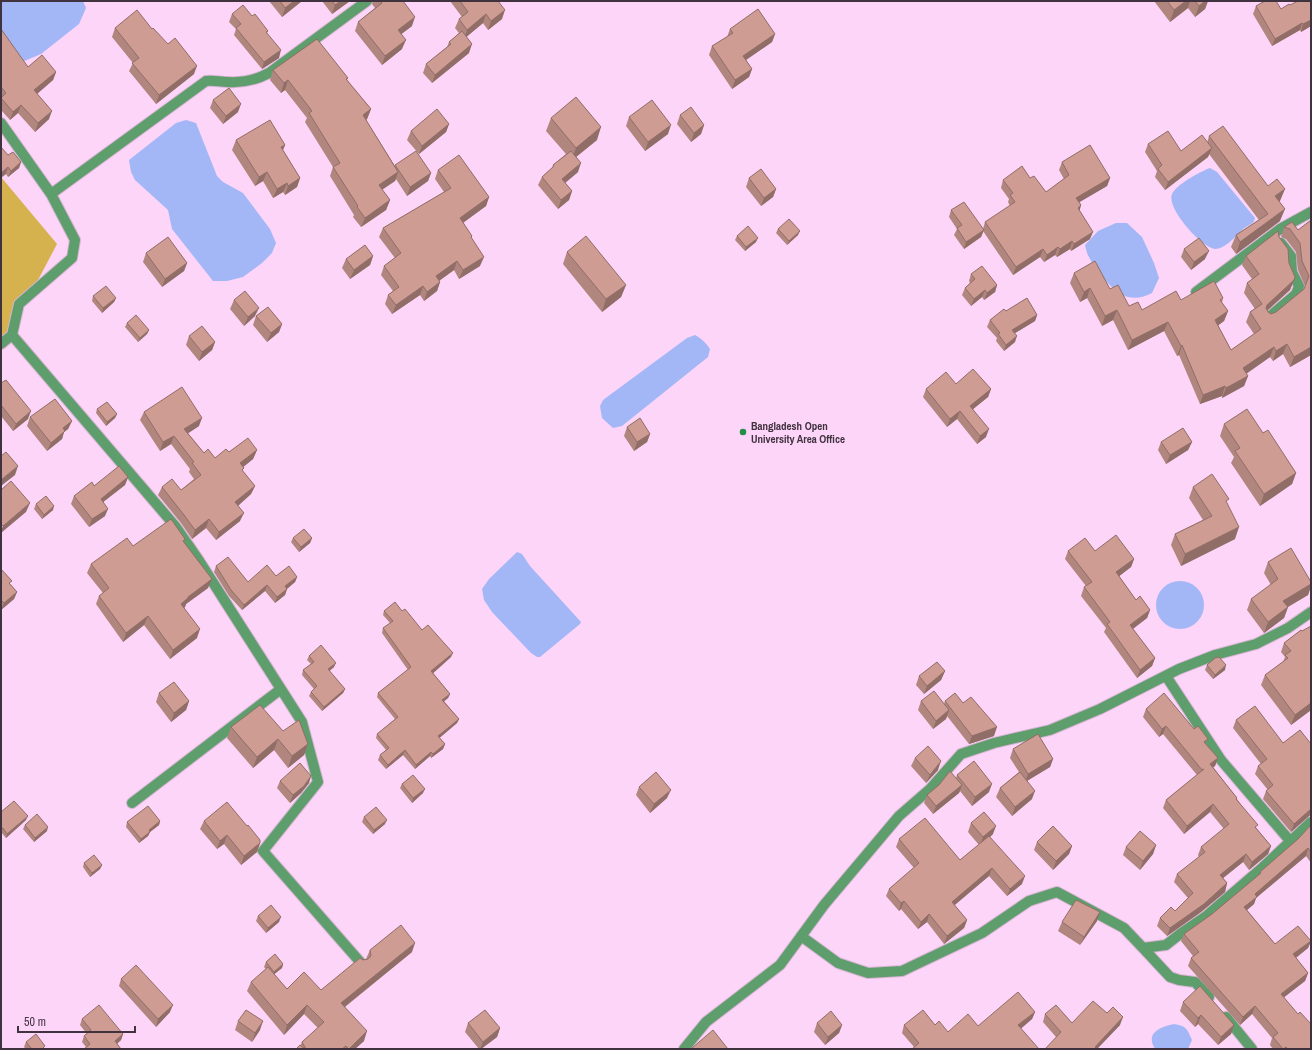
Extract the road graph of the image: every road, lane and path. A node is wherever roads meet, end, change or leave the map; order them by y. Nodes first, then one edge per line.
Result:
1 (367, 1) edge
2 (1, 123) edge
3 (51, 194) junction
4 (1311, 212) edge
5 (1282, 243) edge
6 (1196, 292) edge
7 (1269, 317) edge
8 (12, 335) junction
9 (1, 344) edge
10 (1311, 612) edge
11 (1166, 676) junction
12 (281, 689) junction
13 (132, 803) dead end
14 (1311, 822) edge
15 (1291, 842) junction
16 (801, 936) junction
17 (1143, 948) junction
18 (361, 963) edge
19 (684, 1049) edge
20 (1252, 1049) edge

1 - 3 street
2 - 3 street
3 - 8 street
4 - 6 street
5 - 7 street
8 - 9 street
8 - 12 street
10 - 11 street
11 - 15 street
11 - 16 street
12 - 13 street
12 - 18 street
14 - 15 street
15 - 17 street
16 - 17 street
16 - 19 street
17 - 20 street

